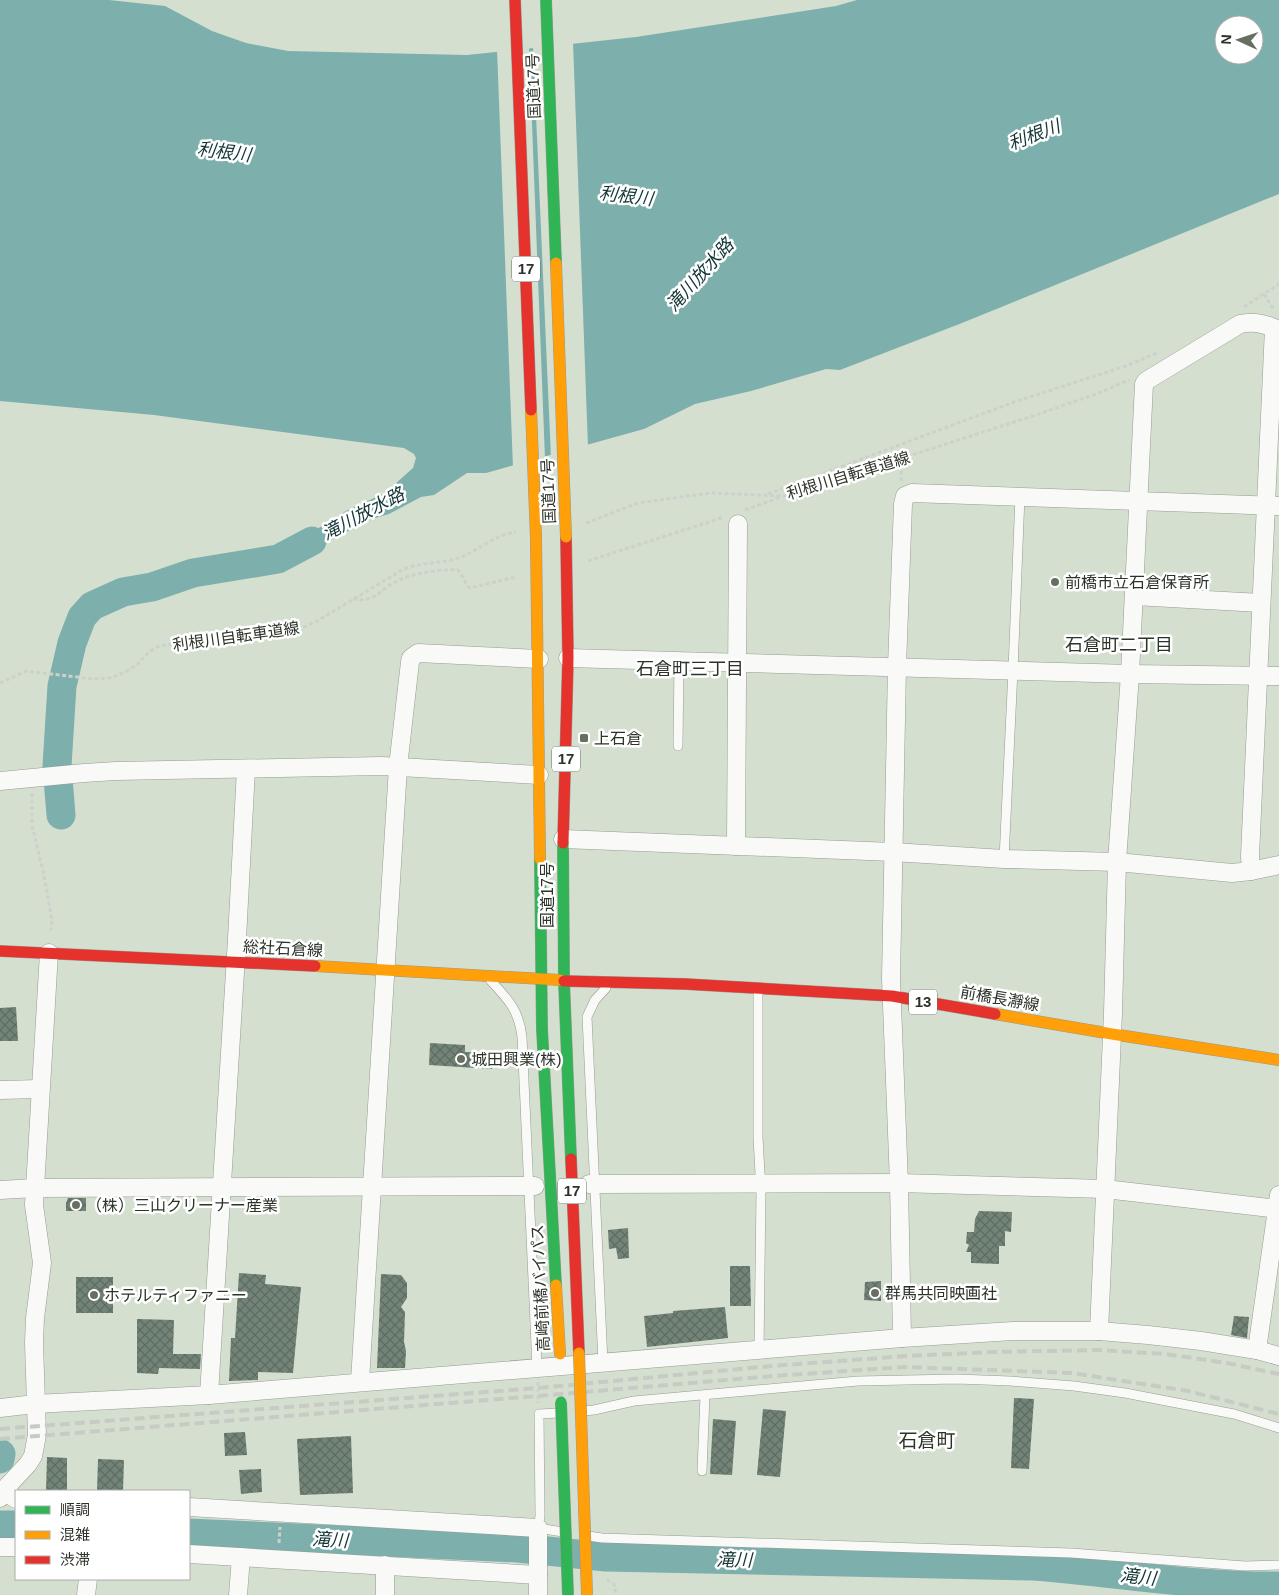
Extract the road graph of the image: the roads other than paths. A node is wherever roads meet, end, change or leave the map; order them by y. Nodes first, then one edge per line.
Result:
1 (515, 0) edge
2 (546, 0) edge
3 (1276, 320) edge
4 (1020, 496) junction
5 (1139, 501) junction
6 (1272, 506) edge
7 (734, 517) road end
8 (1134, 596) junction
9 (1261, 603) junction
10 (568, 658) junction
11 (538, 659) junction
12 (679, 662) junction
13 (736, 663) junction
14 (897, 666) junction
15 (1014, 670) junction
16 (1130, 674) junction
17 (1258, 676) junction
18 (1279, 676) edge
19 (678, 746) dead end
20 (398, 767) junction
21 (246, 769) junction
22 (539, 775) junction
23 (0, 781) edge
24 (563, 839) junction
25 (736, 846) junction
26 (893, 852) junction
27 (1004, 859) junction
28 (1117, 862) junction
29 (1279, 865) edge
30 (1251, 872) junction
31 (0, 951) edge
32 (49, 953) junction
33 (236, 962) junction
34 (385, 970) junction
35 (487, 977) junction
36 (541, 980) junction
37 (564, 981) junction
38 (611, 982) junction
39 (758, 989) junction
40 (892, 996) junction
41 (1112, 1034) junction
42 (1279, 1060) edge
43 (40, 1089) junction
44 (0, 1090) edge
45 (592, 1184) junction
46 (760, 1184) junction
47 (899, 1184) junction
48 (371, 1186) junction
49 (532, 1186) junction
50 (221, 1187) junction
51 (35, 1188) junction
52 (1105, 1189) junction
53 (0, 1190) edge
54 (1278, 1204) edge
55 (1099, 1331) junction
56 (902, 1338) junction
57 (759, 1350) junction
58 (1257, 1350) junction
59 (1279, 1356) edge
60 (603, 1363) junction
61 (537, 1368) junction
62 (560, 1373) dead end
63 (360, 1381) junction
64 (561, 1392) dead end
65 (209, 1394) junction
66 (705, 1395) junction
67 (35, 1404) junction
68 (0, 1408) edge
69 (1279, 1428) edge
70 (702, 1471) dead end
71 (6, 1496) edge
72 (190, 1507) edge
73 (538, 1532) junction
74 (0, 1547) edge
75 (15, 1547) edge
76 (190, 1554) edge
77 (241, 1557) junction
78 (385, 1565) junction
79 (1279, 1566) edge
80 (538, 1572) junction
81 (88, 1580) edge
82 (86, 1595) edge
83 (238, 1595) edge
84 (385, 1595) edge
85 (538, 1595) edge
86 (568, 1595) edge
87 (587, 1595) edge

1 - 11 main road, 国道17号 / 17, bridge
2 - 10 main road, 国道17号 / 17, bridge
3 - 5 street
3 - 6 street
4 - 5 street
4 - 14 street
4 - 15 lane
5 - 6 street
5 - 8 street
6 - 9 street
7 - 13 street
8 - 9 street
8 - 16 street
9 - 17 street
10 - 12 street
10 - 24 main road, 国道17号 / 17
11 - 20 street
11 - 22 main road, 国道17号 / 17
12 - 13 street
12 - 19 lane
13 - 14 street
13 - 25 street
14 - 15 street
14 - 26 street
15 - 16 street
15 - 27 lane
16 - 17 street
16 - 28 street
17 - 18 street
17 - 30 street
20 - 21 street
20 - 22 street
20 - 34 street
21 - 23 street
21 - 33 street
22 - 36 main road, 国道17号 / 17
24 - 25 street
24 - 37 main road, 国道17号 / 17
25 - 26 street
26 - 27 street
26 - 40 street
27 - 28 street
28 - 30 street
28 - 41 street
29 - 30 street
31 - 32 main road, 総社石倉線
32 - 33 main road, 総社石倉線
32 - 43 street
33 - 34 main road, 総社石倉線
33 - 50 street
34 - 35 main road, 総社石倉線
34 - 48 street
35 - 36 main road, 総社石倉線
35 - 49 lane
36 - 37 main road, 総社石倉線
36 - 62 main road, 高崎前橋バイパス / 17
37 - 38 main road, 前橋長瀞線 / 13
37 - 87 main road, 17, bridge
38 - 39 main road, 前橋長瀞線 / 13
38 - 45 lane
39 - 40 main road, 前橋長瀞線 / 13
39 - 46 lane
40 - 41 main road, 前橋長瀞線 / 13
40 - 47 street
41 - 42 main road, 前橋長瀞線 / 13
41 - 52 street
43 - 44 street
43 - 51 street
45 - 46 street
45 - 60 lane
46 - 47 street
46 - 57 lane
47 - 52 street
47 - 56 street
48 - 49 street
48 - 50 street
48 - 63 street
49 - 61 lane
50 - 51 street
50 - 65 street
51 - 53 street
51 - 67 street
52 - 54 street
52 - 55 street
54 - 58 street
55 - 56 street
55 - 58 street
56 - 57 street
57 - 60 street
58 - 59 street
60 - 61 street
61 - 63 street
63 - 65 street
64 - 86 main road, bridge
65 - 67 street
66 - 69 lane
66 - 70 lane
66 - 73 lane
67 - 68 street
67 - 71 street
72 - 73 street
73 - 79 lane
73 - 80 street
74 - 75 street
76 - 77 street
77 - 78 street
77 - 83 street
78 - 80 street
78 - 84 street
80 - 85 street
81 - 82 street

